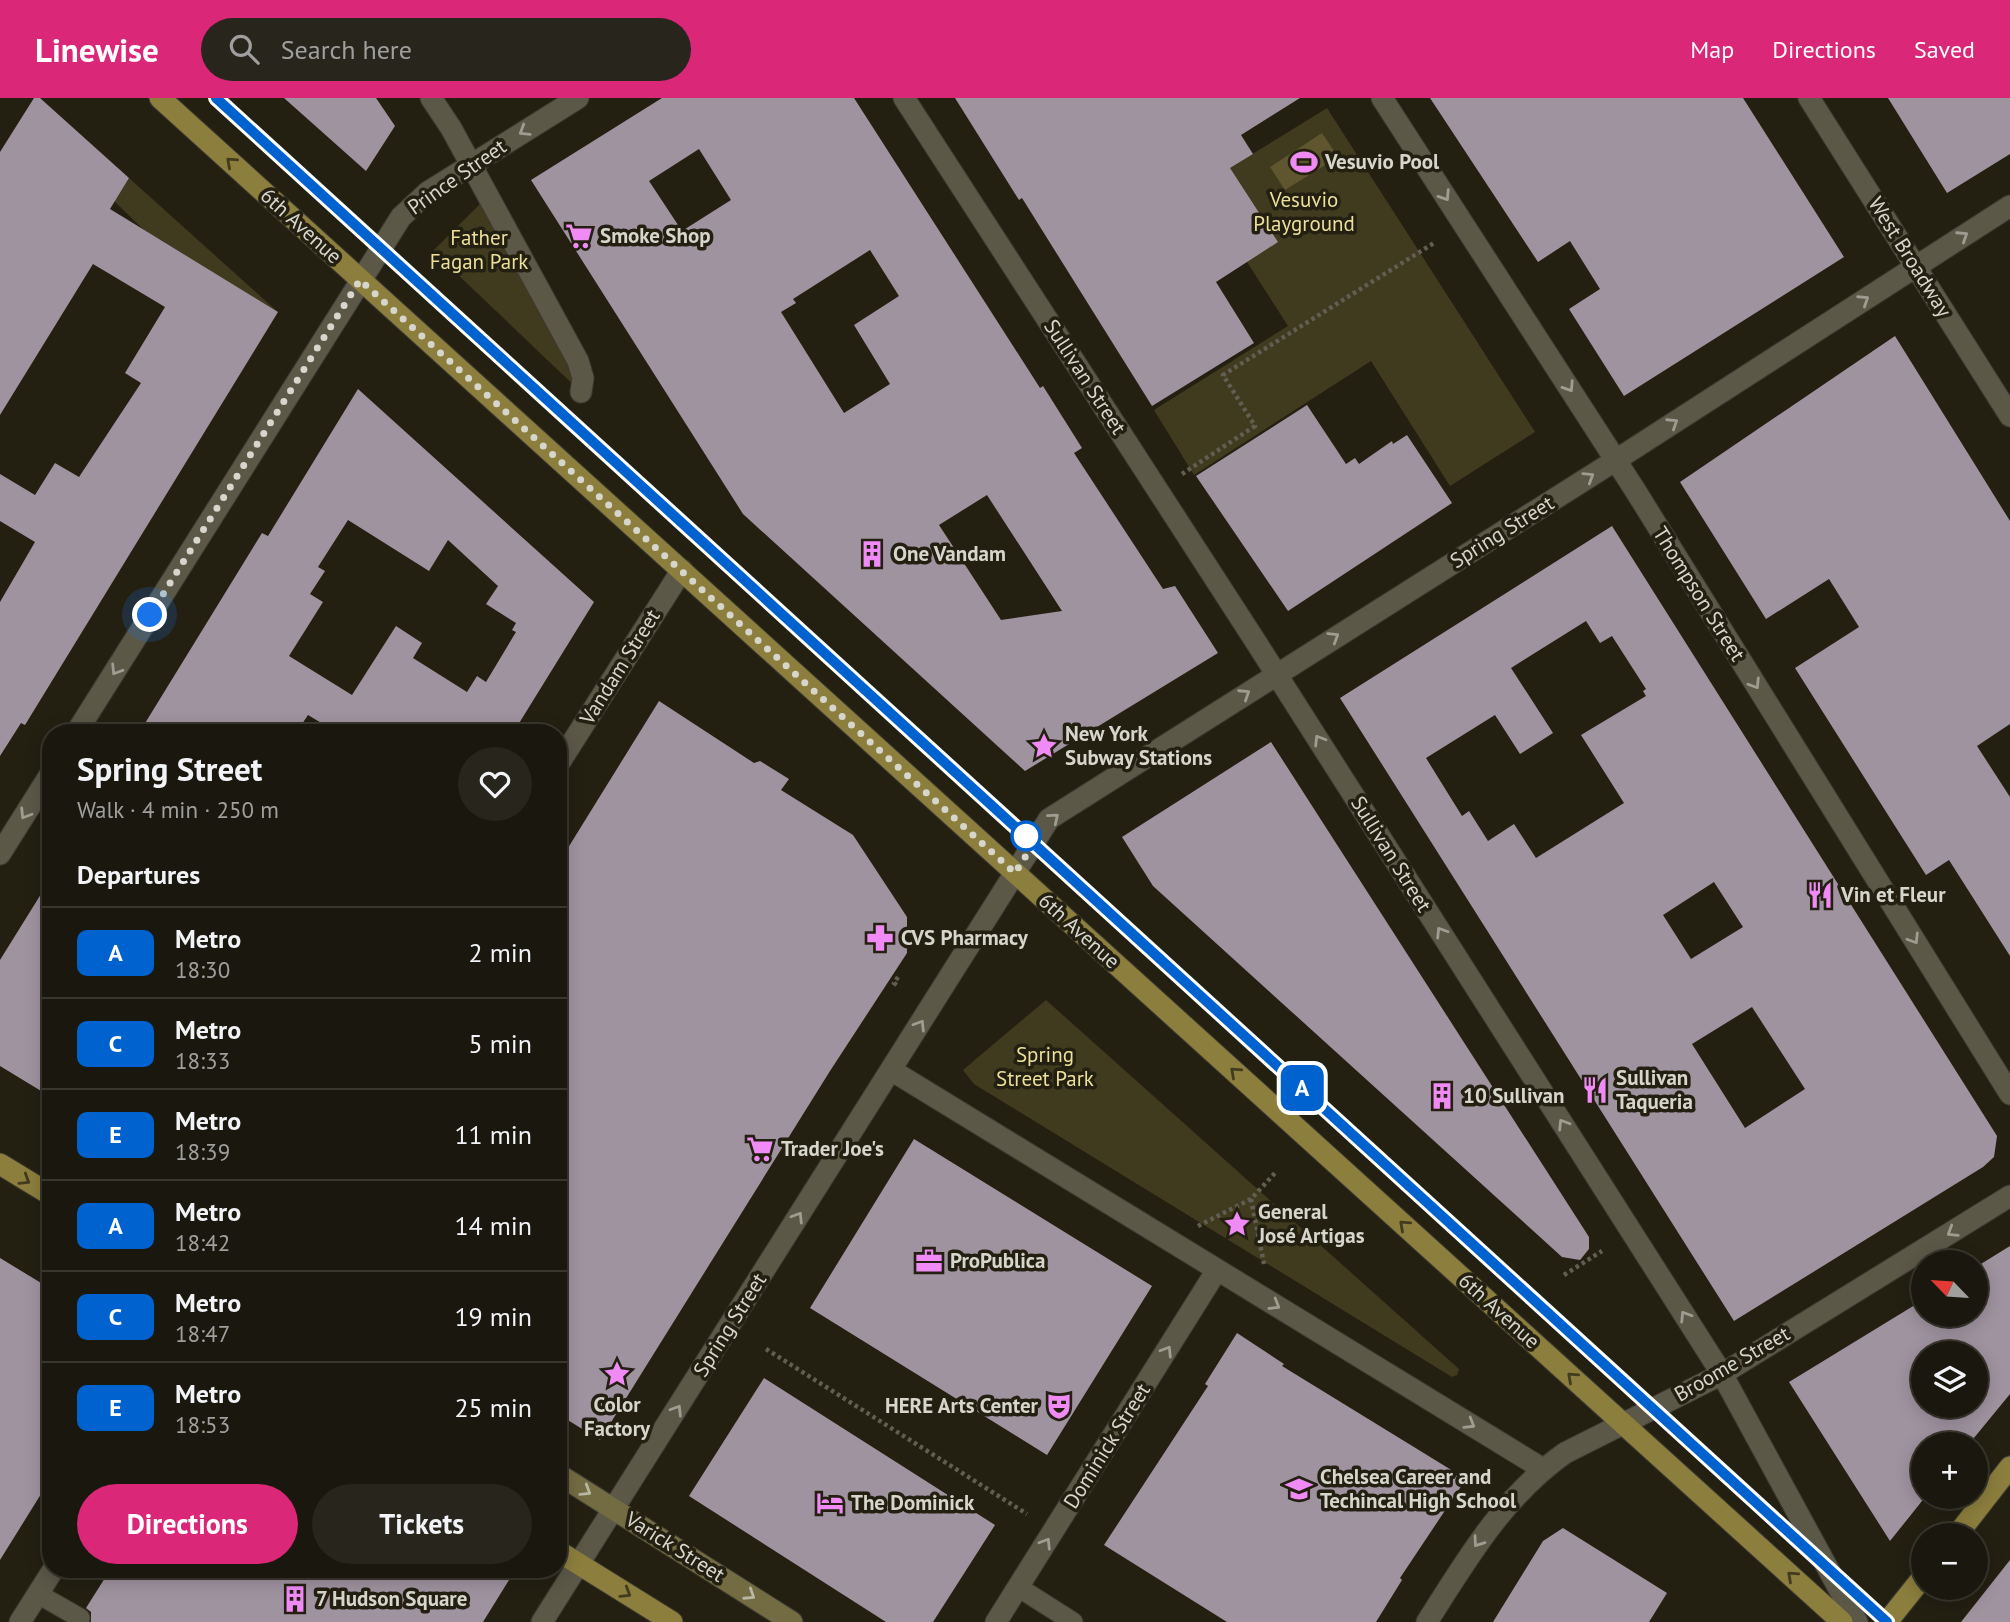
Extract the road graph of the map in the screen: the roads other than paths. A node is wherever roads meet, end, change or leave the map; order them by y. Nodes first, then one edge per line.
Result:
1 (160, 98) edge
2 (431, 98) edge
3 (578, 98) edge
4 (904, 98) edge
5 (1381, 98) edge
6 (1809, 98) edge
7 (470, 166) junction
8 (2010, 206) edge
9 (1916, 267) junction
10 (360, 280) junction
11 (581, 392) dead end
12 (2010, 416) edge
13 (1616, 460) junction
14 (682, 570) junction
15 (1277, 674) junction
16 (82, 724) edge
17 (567, 751) edge
18 (42, 787) edge
19 (0, 854) edge
20 (1015, 873) junction
21 (891, 1070) junction
22 (2010, 1094) edge
23 (0, 1164) edge
24 (42, 1190) edge
25 (2010, 1196) edge
26 (1217, 1270) junction
27 (1722, 1374) junction
28 (1623, 1423) junction
29 (2010, 1467) edge
30 (1543, 1469) junction
31 (567, 1480) edge
32 (614, 1509) junction
33 (1966, 1523) edge
34 (567, 1557) edge
35 (579, 1564) junction
36 (48, 1578) edge
37 (1018, 1587) junction
38 (1911, 1592) edge
39 (38, 1594) junction
40 (80, 1618) dead end
41 (20, 1622) edge
42 (542, 1622) edge
43 (673, 1622) edge
44 (792, 1622) edge
45 (996, 1622) edge
46 (1073, 1622) edge
47 (1427, 1622) edge
48 (1842, 1622) edge
49 (1857, 1622) edge
50 (1887, 1622) edge

10 -> 1 main road, 6th Avenue
2 - 7 street
3 -> 7 street, Prince Street
4 - 15 street, Sullivan Street
5 -> 13 street, Thompson Street
6 - 9 street, West Broadway
7 - 10 street, Prince Street
7 - 11 street
9 -> 8 street, Spring Street
9 - 12 street, West Broadway
13 -> 9 street, Spring Street
10 - 14 main road, 6th Avenue
10 -> 16 street, Prince Street
15 -> 13 street, Spring Street
13 -> 22 street, Thompson Street
14 - 17 street, Vandam Street
14 - 20 main road, 6th Avenue
20 -> 15 street, Spring Street
27 -> 15 street, Sullivan Street
18 -> 19 street
21 -> 20 street, Spring Street
28 -> 20 main road, 6th Avenue
21 - 26 street
32 -> 21 street, Spring Street
23 -> 24 main road
25 -> 27 street, Broome Street
26 -> 30 street
37 -> 26 street, Dominick Street
27 - 28 street, Broome Street
27 - 49 street, Sullivan Street
28 - 30 street, Broome Street
48 -> 28 main road, 6th Avenue
29 - 33 main road
30 -> 47 street, Broome Street
31 -> 32 main road, Varick Street
32 - 35 street, Spring Street
32 -> 44 main road, Varick Street
34 - 35 main road
35 - 42 street, Spring Street
35 -> 43 main road
36 - 39 street
37 - 45 street, Dominick Street
37 - 46 lane
38 - 50 main road
39 - 40 lane
39 - 41 street

